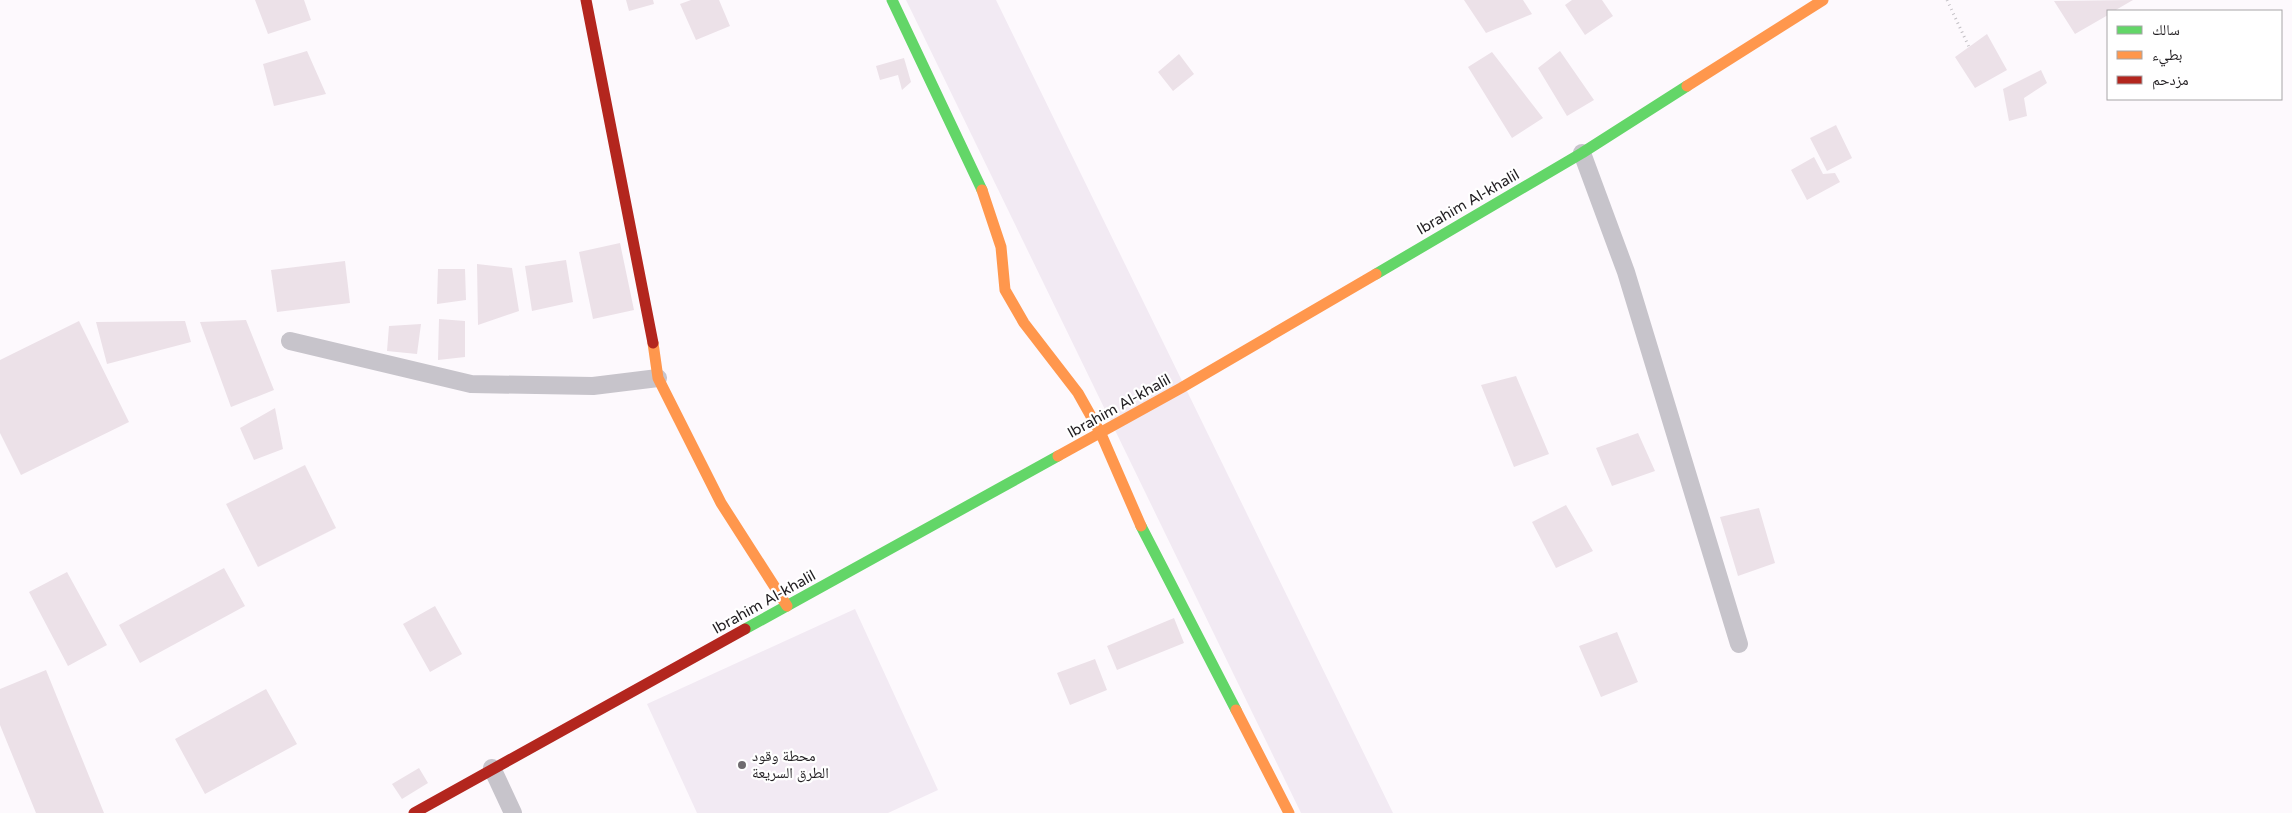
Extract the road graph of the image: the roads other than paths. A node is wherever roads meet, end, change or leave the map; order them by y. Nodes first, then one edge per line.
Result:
1 (586, 0) edge
2 (892, 0) edge
3 (1823, 0) edge
4 (1582, 153) junction
5 (290, 341) dead end
6 (658, 378) junction
7 (1101, 434) junction
8 (786, 606) junction
9 (1739, 644) dead end
10 (492, 768) junction
11 (414, 813) edge
12 (513, 813) edge
13 (1289, 813) edge

1 - 6 street
2 - 7 street
3 - 4 street, Ibrahim Al-khalil
4 - 7 street, Ibrahim Al-khalil
4 - 9 street
5 - 6 street
6 - 8 street
7 - 8 street, Ibrahim Al-khalil
7 - 13 street
8 - 10 street, Ibrahim Al-khalil
10 - 11 street, Ibrahim Al-khalil
10 - 12 street

